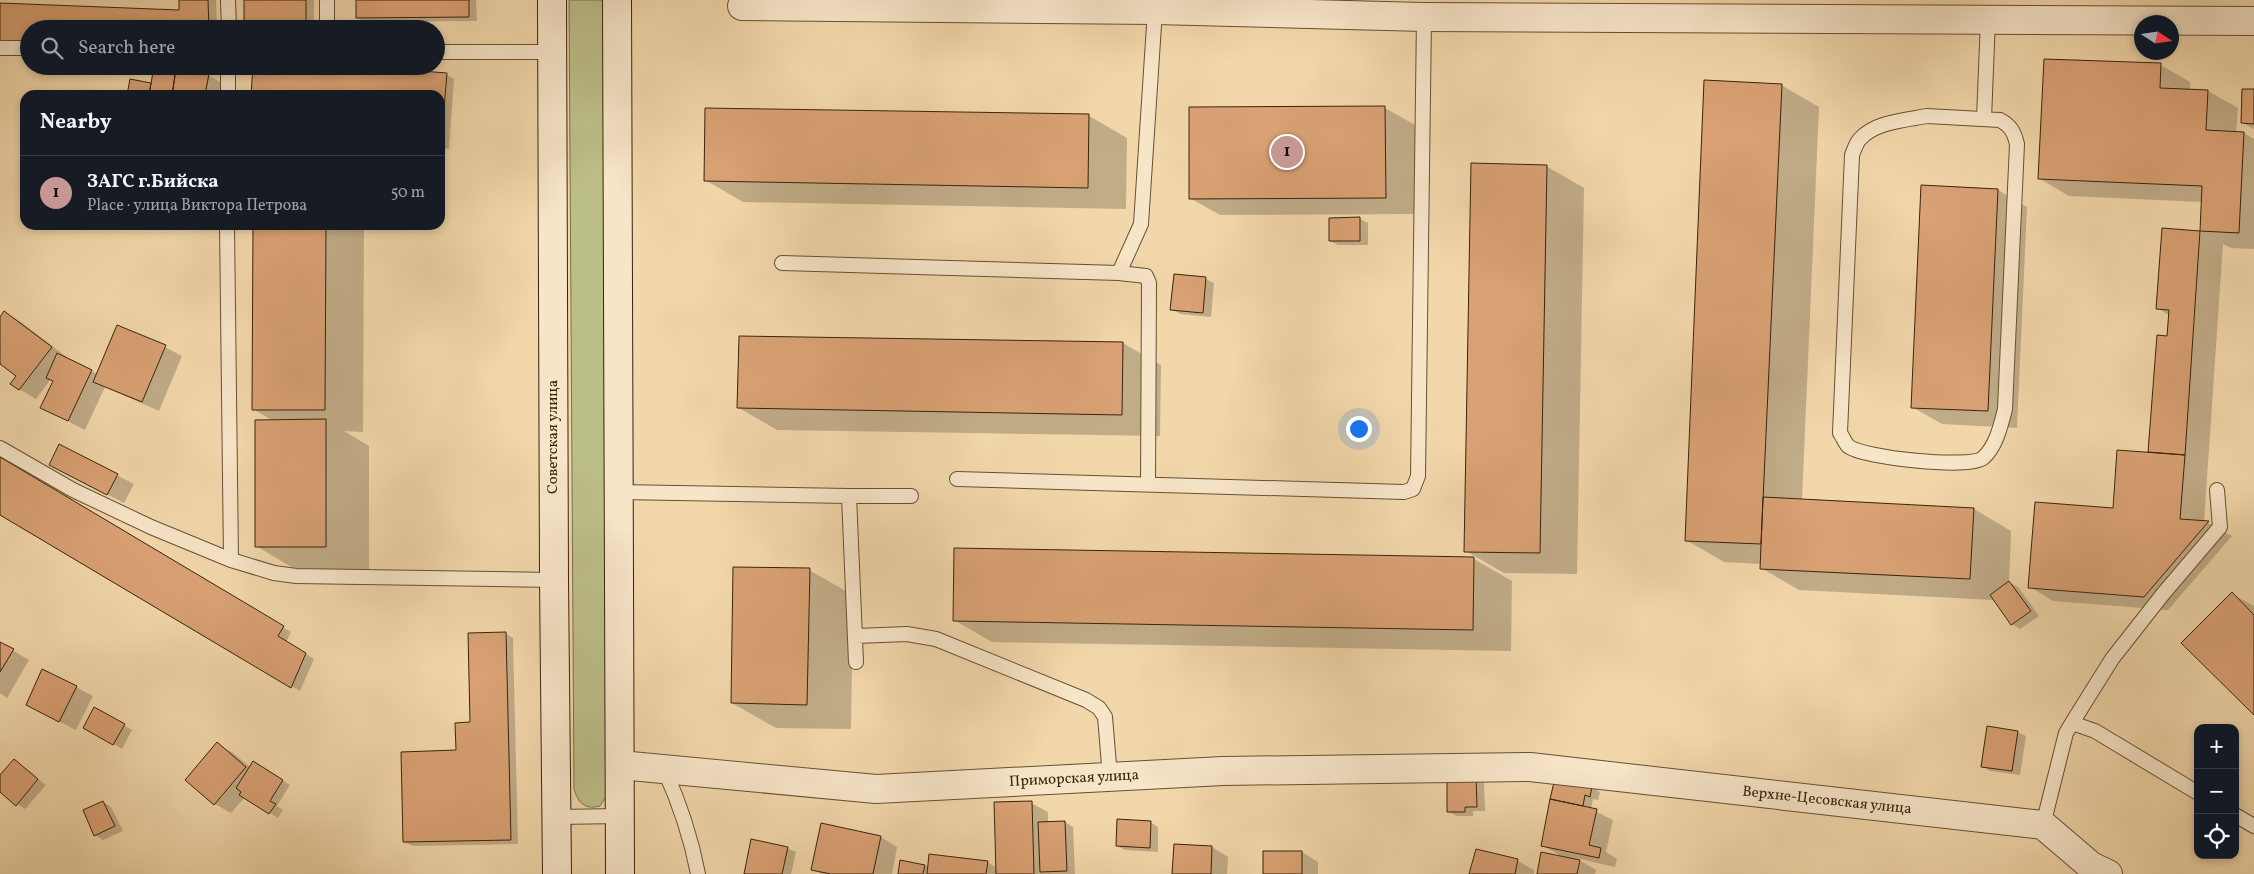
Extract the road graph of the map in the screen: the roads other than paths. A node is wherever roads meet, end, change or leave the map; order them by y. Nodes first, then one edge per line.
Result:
1 (228, 0) edge
2 (327, 0) edge
3 (552, 0) edge
4 (617, 0) edge
5 (742, 6) dead end
6 (1156, 10) junction
7 (1424, 18) junction
8 (1988, 19) junction
9 (228, 20) edge
10 (328, 20) edge
11 (2254, 21) edge
12 (0, 48) edge
13 (20, 48) edge
14 (445, 52) edge
15 (552, 52) junction
16 (228, 75) edge
17 (228, 90) edge
18 (1984, 119) junction
19 (227, 230) edge
20 (782, 264) dead end
21 (1119, 273) junction
22 (0, 448) edge
23 (957, 479) dead end
24 (1148, 484) junction
25 (2217, 490) dead end
26 (619, 492) junction
27 (849, 496) junction
28 (911, 496) dead end
29 (231, 560) junction
30 (554, 580) junction
31 (856, 636) junction
32 (856, 662) dead end
33 (2072, 723) junction
34 (620, 765) junction
35 (1530, 767) joint
36 (664, 769) junction
37 (1110, 777) junction
38 (2194, 791) edge
39 (620, 816) junction
40 (557, 817) junction
41 (2239, 817) edge
42 (2043, 825) junction
43 (2254, 826) edge
44 (557, 874) edge
45 (620, 874) edge
46 (698, 874) edge
47 (2108, 874) edge

1 - 9 lane
2 - 10 lane
3 - 15 street, Советская улица
4 - 26 street
5 - 6 street
6 - 7 street
6 - 21 lane
7 - 8 street
7 - 24 lane
8 - 11 street
8 - 18 lane
12 - 13 lane
14 - 15 lane
15 - 30 street, Советская улица
16 - 17 lane
18 - 18 lane
19 - 29 lane
20 - 21 lane
21 - 24 lane
22 - 29 lane
23 - 24 lane
25 - 33 lane
26 - 27 lane
26 - 34 street
27 - 28 lane
27 - 31 lane
29 - 30 lane
30 - 40 street, Советская улица
31 - 32 lane
31 - 37 lane
33 - 38 lane
33 - 42 lane
34 - 36 street, Приморская улица
34 - 39 street
35 - 37 street, Приморская улица
35 - 42 street, Верхне-Цесовская улица
36 - 37 street, Приморская улица
36 - 46 lane
39 - 40 lane
39 - 45 street
40 - 44 street, Советская улица
41 - 43 lane
42 - 47 street

